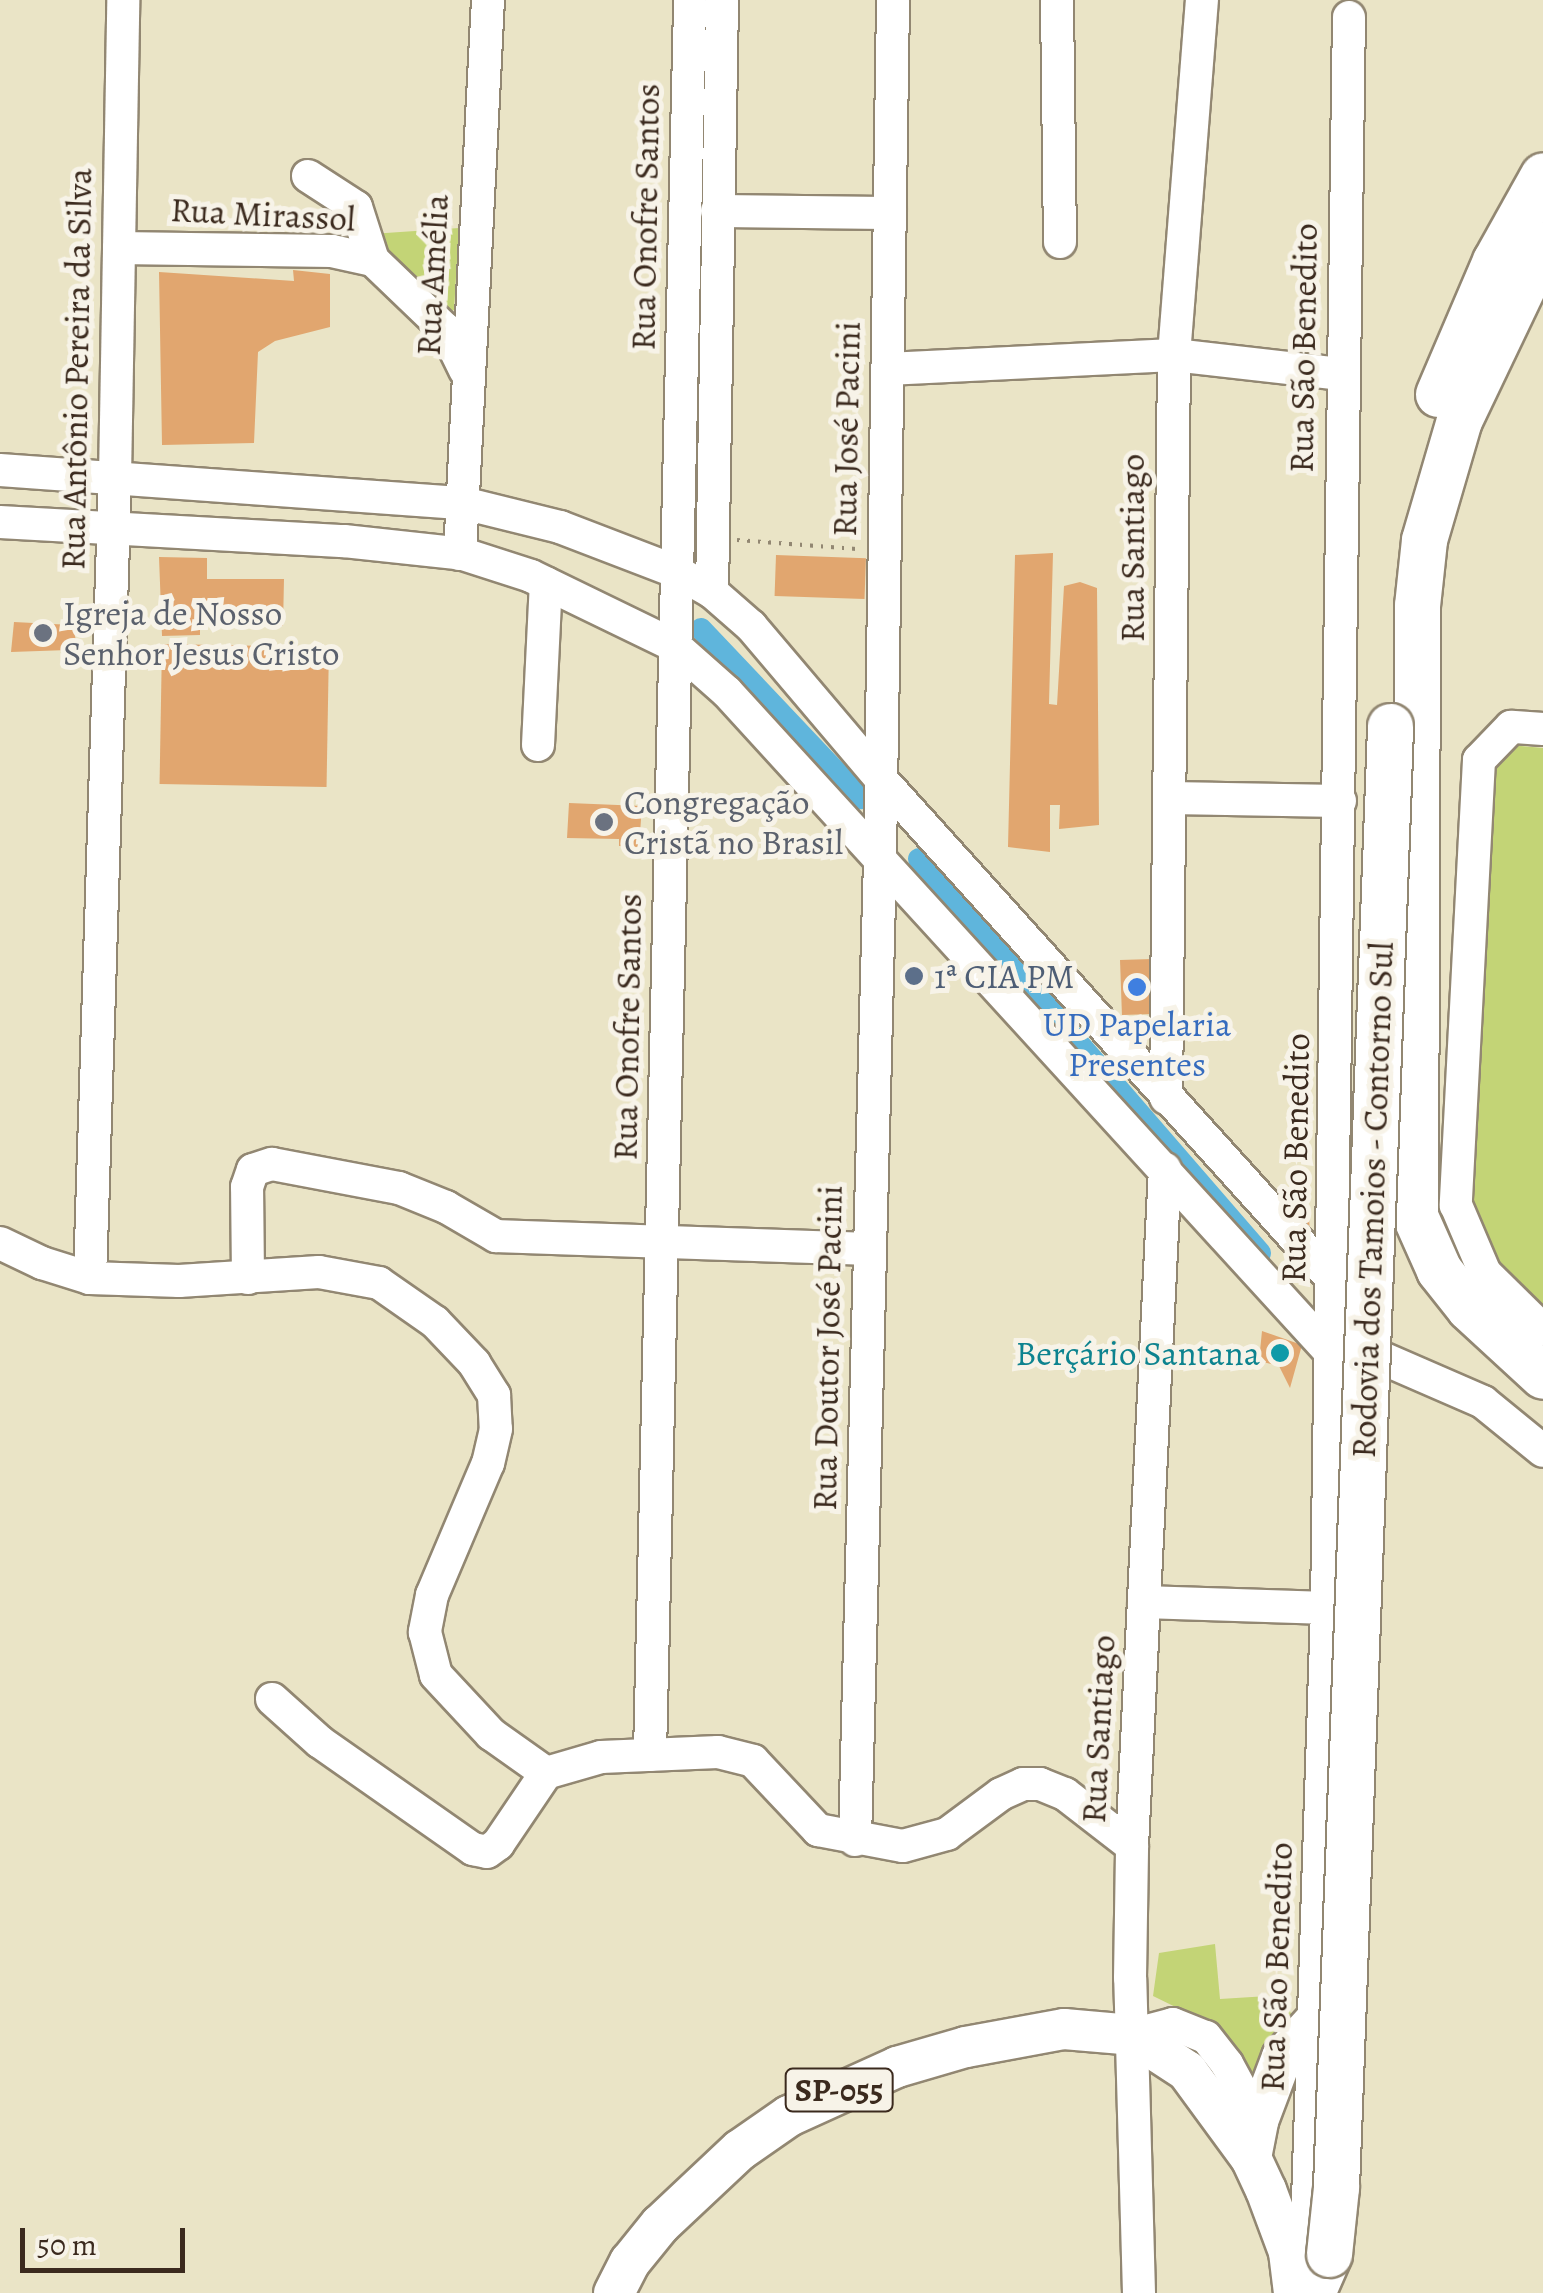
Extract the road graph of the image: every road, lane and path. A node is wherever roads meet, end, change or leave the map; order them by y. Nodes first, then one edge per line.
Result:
1 (123, 0) edge
2 (488, 0) edge
3 (690, 0) edge
4 (722, 0) edge
5 (893, 0) edge
6 (1058, 0) edge
7 (1202, 0) edge
8 (1349, 17) dead end
9 (1543, 175) edge
10 (308, 176) dead end
11 (717, 211) junction
12 (890, 212) junction
13 (1060, 242) dead end
14 (1543, 244) edge
15 (119, 248) junction
16 (373, 260) junction
17 (1174, 355) junction
18 (887, 369) junction
19 (467, 374) junction
20 (1342, 374) junction
21 (0, 470) edge
22 (115, 478) junction
23 (463, 503) junction
24 (0, 522) edge
25 (114, 526) junction
26 (712, 538) junction
27 (884, 551) junction
28 (460, 554) junction
29 (677, 572) junction
30 (546, 583) junction
31 (712, 592) junction
32 (675, 646) junction
33 (1543, 729) edge
34 (538, 744) dead end
35 (880, 778) junction
36 (1170, 798) junction
37 (1340, 801) junction
38 (880, 858) junction
39 (1166, 1098) junction
40 (1165, 1169) junction
41 (662, 1239) junction
42 (0, 1243) edge
43 (869, 1249) junction
44 (90, 1278) junction
45 (248, 1278) junction
46 (1334, 1280) junction
47 (1543, 1330) edge
48 (1331, 1345) junction
49 (1543, 1376) edge
50 (1543, 1451) edge
51 (1144, 1602) junction
52 (1327, 1608) junction
53 (272, 1698) dead end
54 (650, 1755) junction
55 (546, 1774) junction
56 (855, 1840) junction
57 (1132, 1846) junction
58 (1315, 2021) junction
59 (1132, 2035) junction
60 (1254, 2140) junction
61 (1306, 2284) edge
62 (615, 2291) edge
63 (1138, 2293) edge

1 - 15 street, Rua Antônio Pereira da Silva
2 - 19 street, Rua Amélia
3 - 29 street, Rua Onofre Santos
4 - 11 street, Rua Onofre Santos
5 - 12 street, Rua José Pacini
6 - 13 street
7 - 17 street, Rua Santiago
8 - 20 street, Rua São Benedito
9 - 61 highway, Rodovia dos Tamoios - Contorno Sul, bridge
10 - 16 street
11 - 12 street
11 - 26 street, Rua Onofre Santos
12 - 18 street, Rua José Pacini
14 - 49 highway, Rodovia dos Tamoios - Contorno Sul
15 - 16 street, Rua Mirassol
15 - 22 street, Rua Antônio Pereira da Silva
16 - 19 street, Rua Mirassol
17 - 18 street
17 - 20 street
17 - 36 street, Rua Santiago
18 - 27 street, Rua José Pacini
19 - 23 street, Rua Amélia
20 - 37 street, Rua São Benedito
21 - 22 street
22 - 23 street
22 - 25 street, Rua Antônio Pereira da Silva
23 - 28 street, Rua Amélia
23 - 29 street
24 - 25 street
25 - 28 street
25 - 44 street, Rua Antônio Pereira da Silva
26 - 27 path
26 - 31 street, Rua Onofre Santos
27 - 35 street, Rua José Pacini
28 - 30 street
29 - 31 street
29 - 32 street, Rua Onofre Santos
30 - 32 street
30 - 34 street
31 - 35 street
32 - 38 street
32 - 41 street, Rua Onofre Santos
33 - 47 street
35 - 38 street, Rua José Pacini
35 - 39 street
36 - 37 street
36 - 39 street, Rua Santiago
37 - 46 street, Rua São Benedito
38 - 40 street
38 - 43 street, Rua Doutor José Pacini
39 - 46 street
40 - 48 street
40 - 51 street, Rua Santiago
41 - 43 street
41 - 45 street
41 - 54 street, Rua Onofre Santos
42 - 44 street
43 - 56 street, Rua Doutor José Pacini
44 - 45 street
45 - 55 street
46 - 48 street, Rua São Benedito
48 - 50 street
48 - 52 street, Rua São Benedito
51 - 52 street
51 - 57 street, Rua Santiago
52 - 58 street, Rua São Benedito
53 - 55 street
54 - 55 street
54 - 56 street
56 - 57 street
57 - 59 street, Rua Santiago
58 - 60 main road
58 - 61 street, Rua São Benedito
59 - 60 main road, SP-055
59 - 62 main road, SP-055
59 - 63 street, Rua Santiago
60 - 61 main road, SP-055

